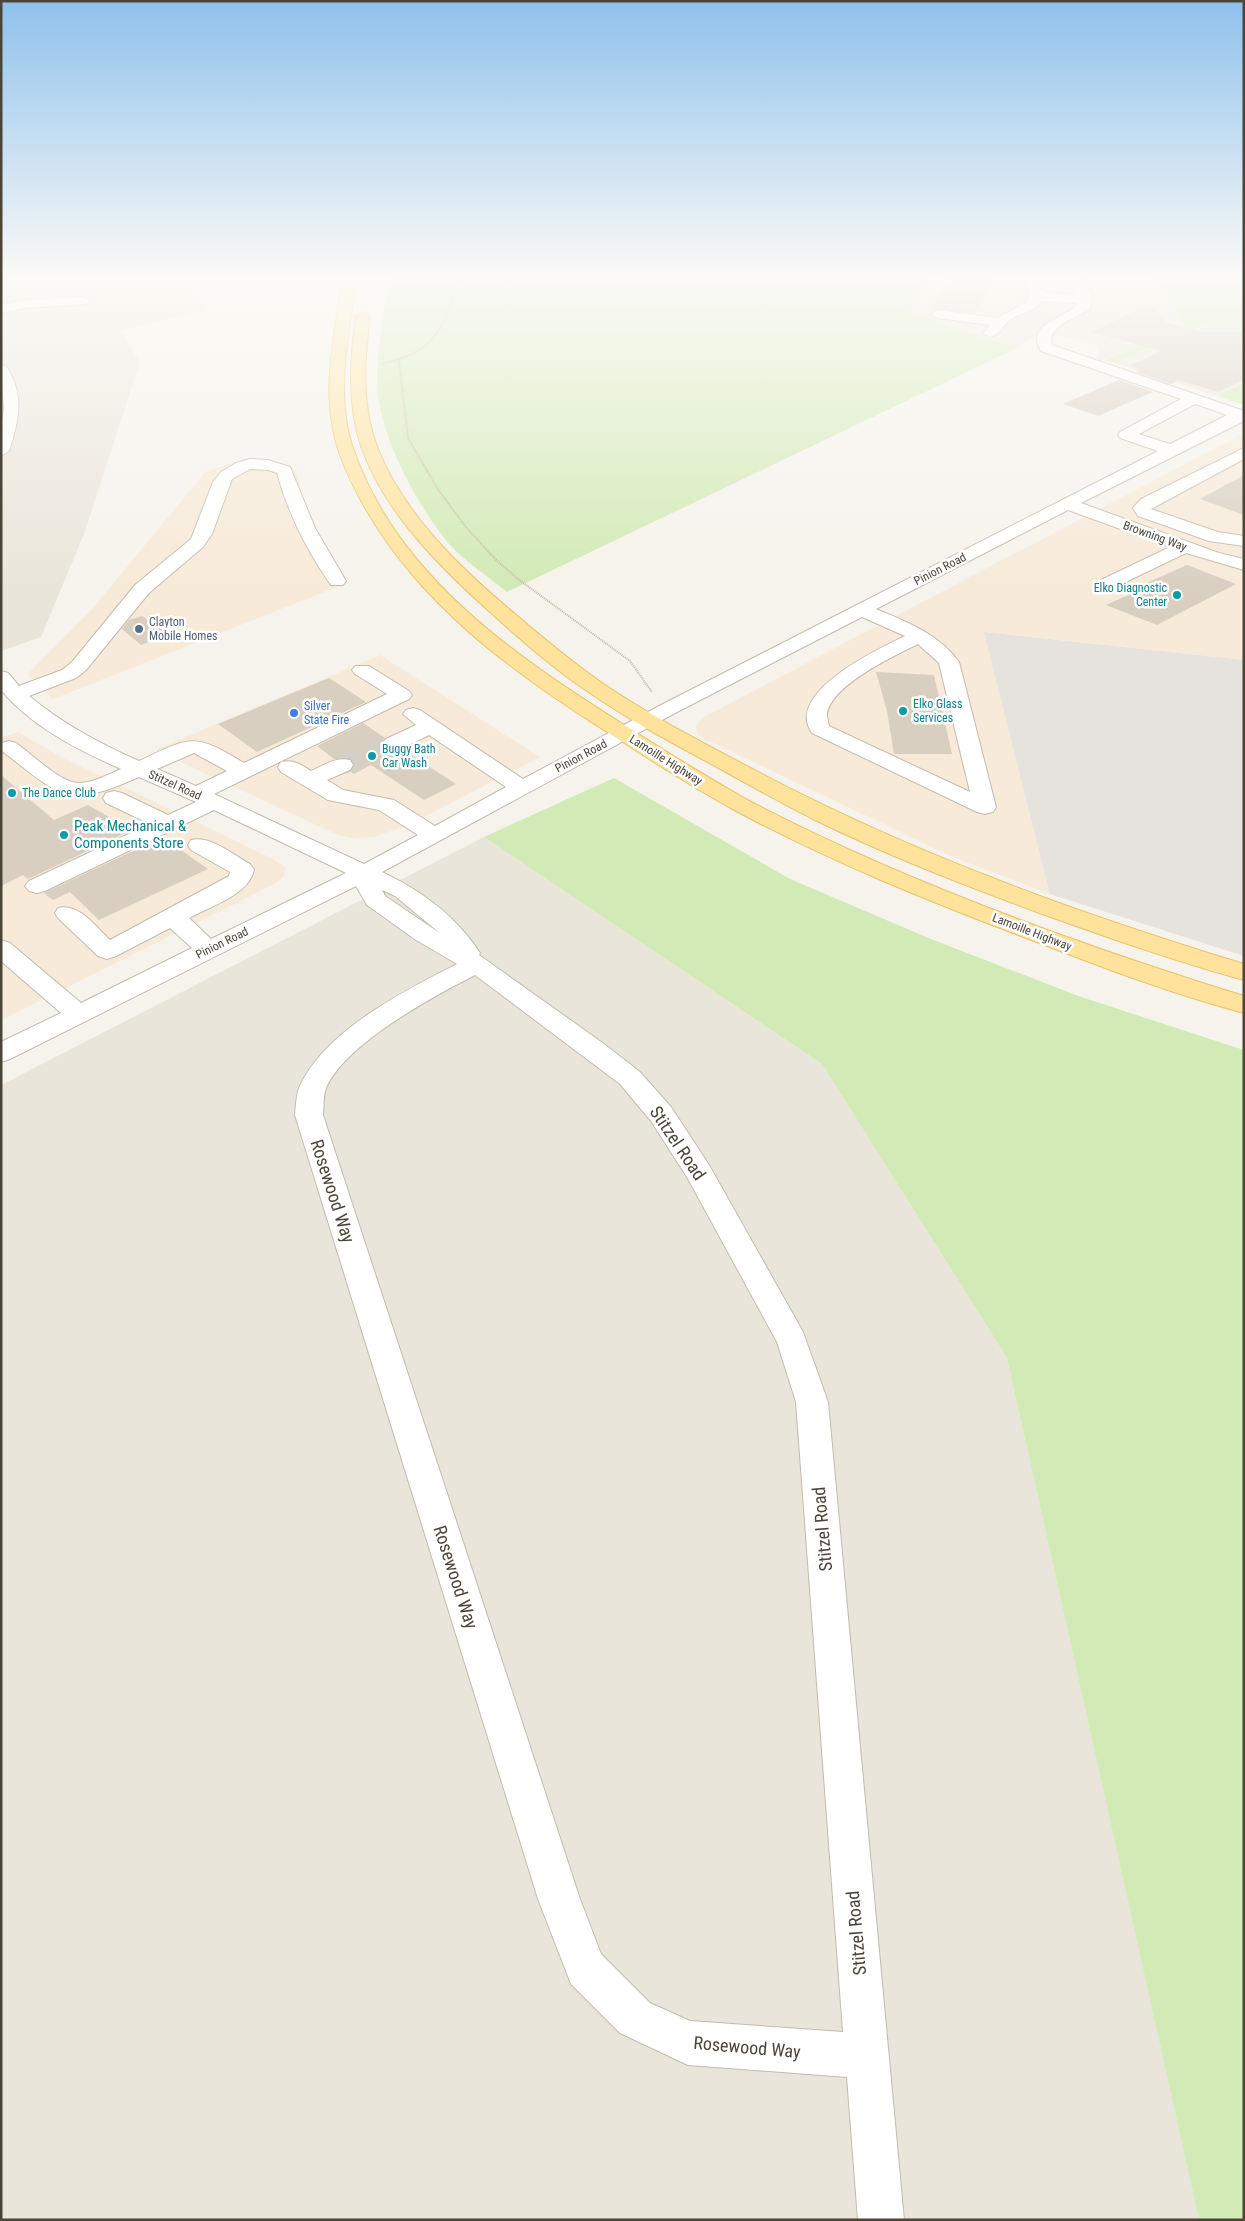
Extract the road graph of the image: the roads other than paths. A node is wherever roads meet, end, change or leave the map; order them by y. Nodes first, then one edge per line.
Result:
1 (7, 382) edge
2 (339, 382) edge
3 (358, 382) edge
4 (1142, 382) edge
5 (1193, 399) junction
6 (1242, 416) edge
7 (1233, 439) edge
8 (1171, 450) junction
9 (1, 451) edge
10 (1101, 486) junction
11 (1147, 503) junction
12 (1067, 504) junction
13 (1244, 541) edge
14 (1185, 547) junction
15 (1244, 565) edge
16 (337, 581) dead end
17 (1107, 584) dead end
18 (862, 610) junction
19 (920, 636) junction
20 (362, 670) dead end
21 (8, 685) edge
22 (413, 714) dead end
23 (648, 720) junction
24 (430, 726) junction
25 (623, 733) junction
26 (393, 743) tunnel mouth
27 (9, 748) dead end
28 (342, 765) tunnel mouth
29 (289, 767) dead end
30 (139, 769) junction
31 (244, 772) junction
32 (309, 780) junction
33 (522, 788) junction
34 (114, 798) dead end
35 (205, 798) junction
36 (168, 824) junction
37 (434, 835) junction
38 (200, 845) dead end
39 (362, 874) junction
40 (37, 886) dead end
41 (67, 912) dead end
42 (172, 917) junction
43 (1, 948) edge
44 (209, 950) junction
45 (476, 964) junction
46 (1244, 972) edge
47 (1244, 1005) edge
48 (78, 1014) junction
49 (1, 1053) edge
50 (866, 2056) junction
51 (881, 2220) edge

1 - 9 street
2 - 25 main road, Lamoille Highway
3 - 23 main road, Lamoille Highway
4 - 5 street
5 - 6 street
5 - 8 street
6 - 7 street, Pinion Road
7 - 8 street, Pinion Road
7 - 11 street
8 - 10 street, Pinion Road
10 - 11 street
10 - 12 street, Pinion Road
11 - 13 street
12 - 14 street, Browning Way
12 - 18 street, Pinion Road
14 - 15 street, Browning Way
14 - 17 street
16 - 21 street
18 - 19 street
18 - 23 street, Pinion Road
19 - 19 street
20 - 31 street
21 - 30 street, Stitzel Road
22 - 24 street
23 - 25 street, Pinion Road
23 - 46 main road, Lamoille Highway
24 - 26 street
24 - 33 street
25 - 33 street, Pinion Road
25 - 47 main road, Lamoille Highway
27 - 30 street
28 - 32 street
29 - 32 street
30 - 31 street
30 - 35 street, Stitzel Road
31 - 35 street
32 - 37 street
33 - 37 street, Pinion Road
34 - 36 street
35 - 36 street
35 - 39 street, Stitzel Road
36 - 40 street
37 - 39 street, Pinion Road
38 - 42 street
39 - 44 street, Pinion Road
39 - 45 street, Stitzel Road
41 - 42 street
42 - 44 street
43 - 48 street
44 - 48 street, Pinion Road
45 - 50 street, Stitzel Road
45 - 50 street, Rosewood Way
48 - 49 street, Pinion Road
50 - 51 street, Stitzel Road

